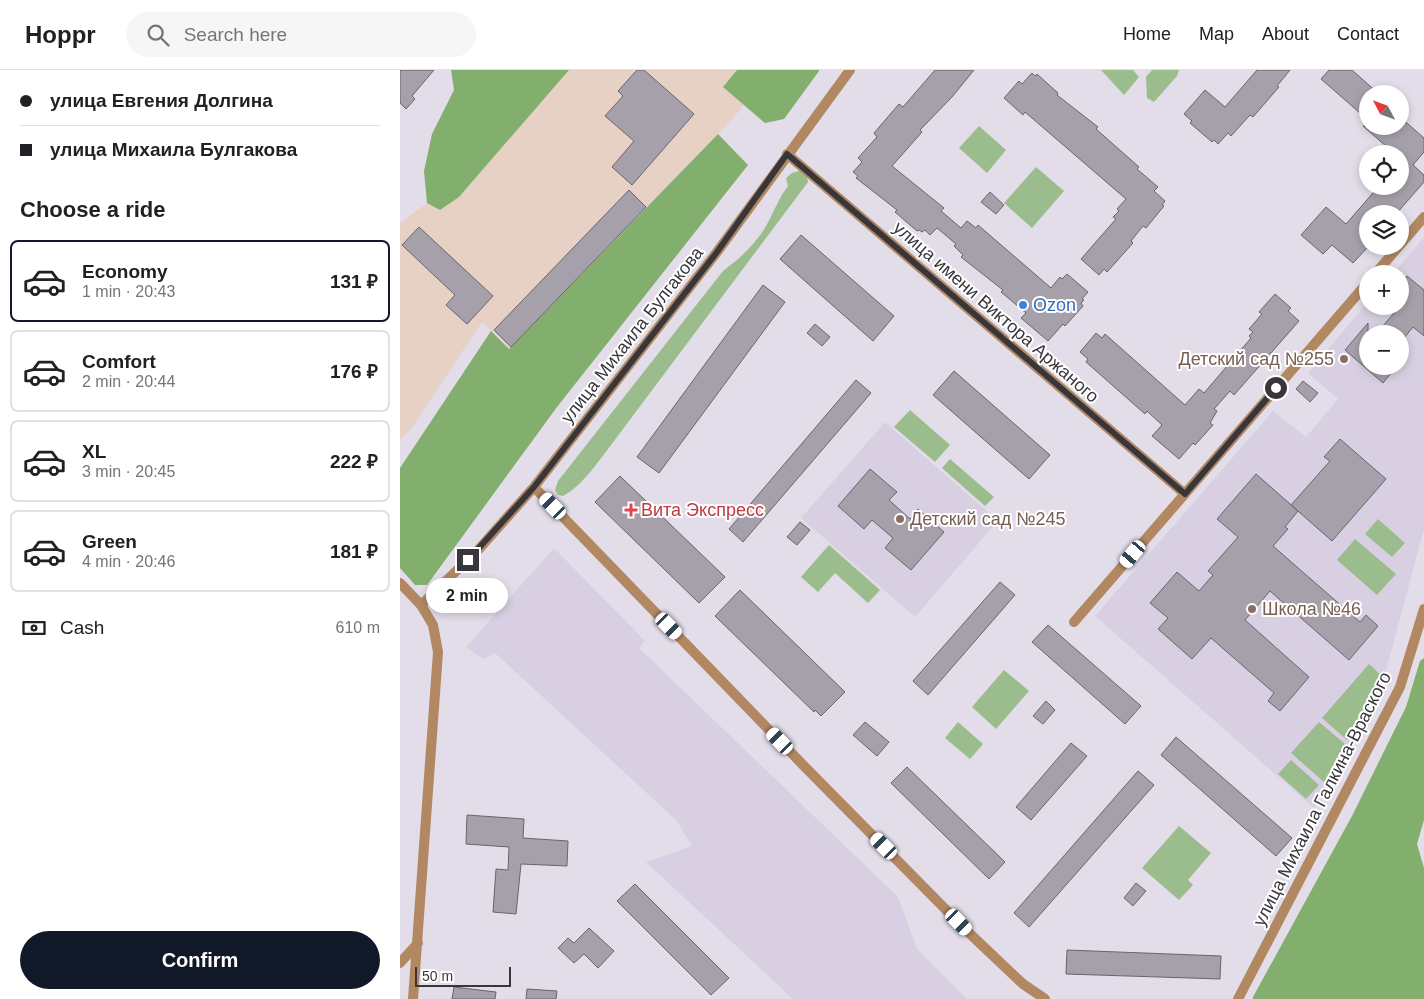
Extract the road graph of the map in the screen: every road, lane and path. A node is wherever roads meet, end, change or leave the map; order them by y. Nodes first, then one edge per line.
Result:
1 (850, 70) edge
2 (787, 154) junction
3 (1424, 217) edge
4 (1409, 234) edge
5 (1391, 255) edge
6 (1383, 265) edge
7 (1359, 292) edge
8 (534, 487) junction
9 (1185, 494) junction
10 (400, 583) edge
11 (421, 605) junction
12 (1424, 609) edge
13 (1074, 622) dead end
14 (418, 943) junction
15 (400, 963) edge
16 (414, 999) edge
17 (1045, 999) edge
18 (1238, 999) edge

1 - 2 street, улица Михаила Булгакова
2 - 8 street, улица Михаила Булгакова
2 - 9 street, улица имени Виктора Аржаного
3 - 4 street
5 - 6 street
7 - 9 street
8 - 11 street, улица Михаила Булгакова
8 - 17 street
9 - 13 street
10 - 11 street
11 - 14 street
12 - 18 street, улица Михаила Галкина-Враского
14 - 15 street
14 - 16 street

